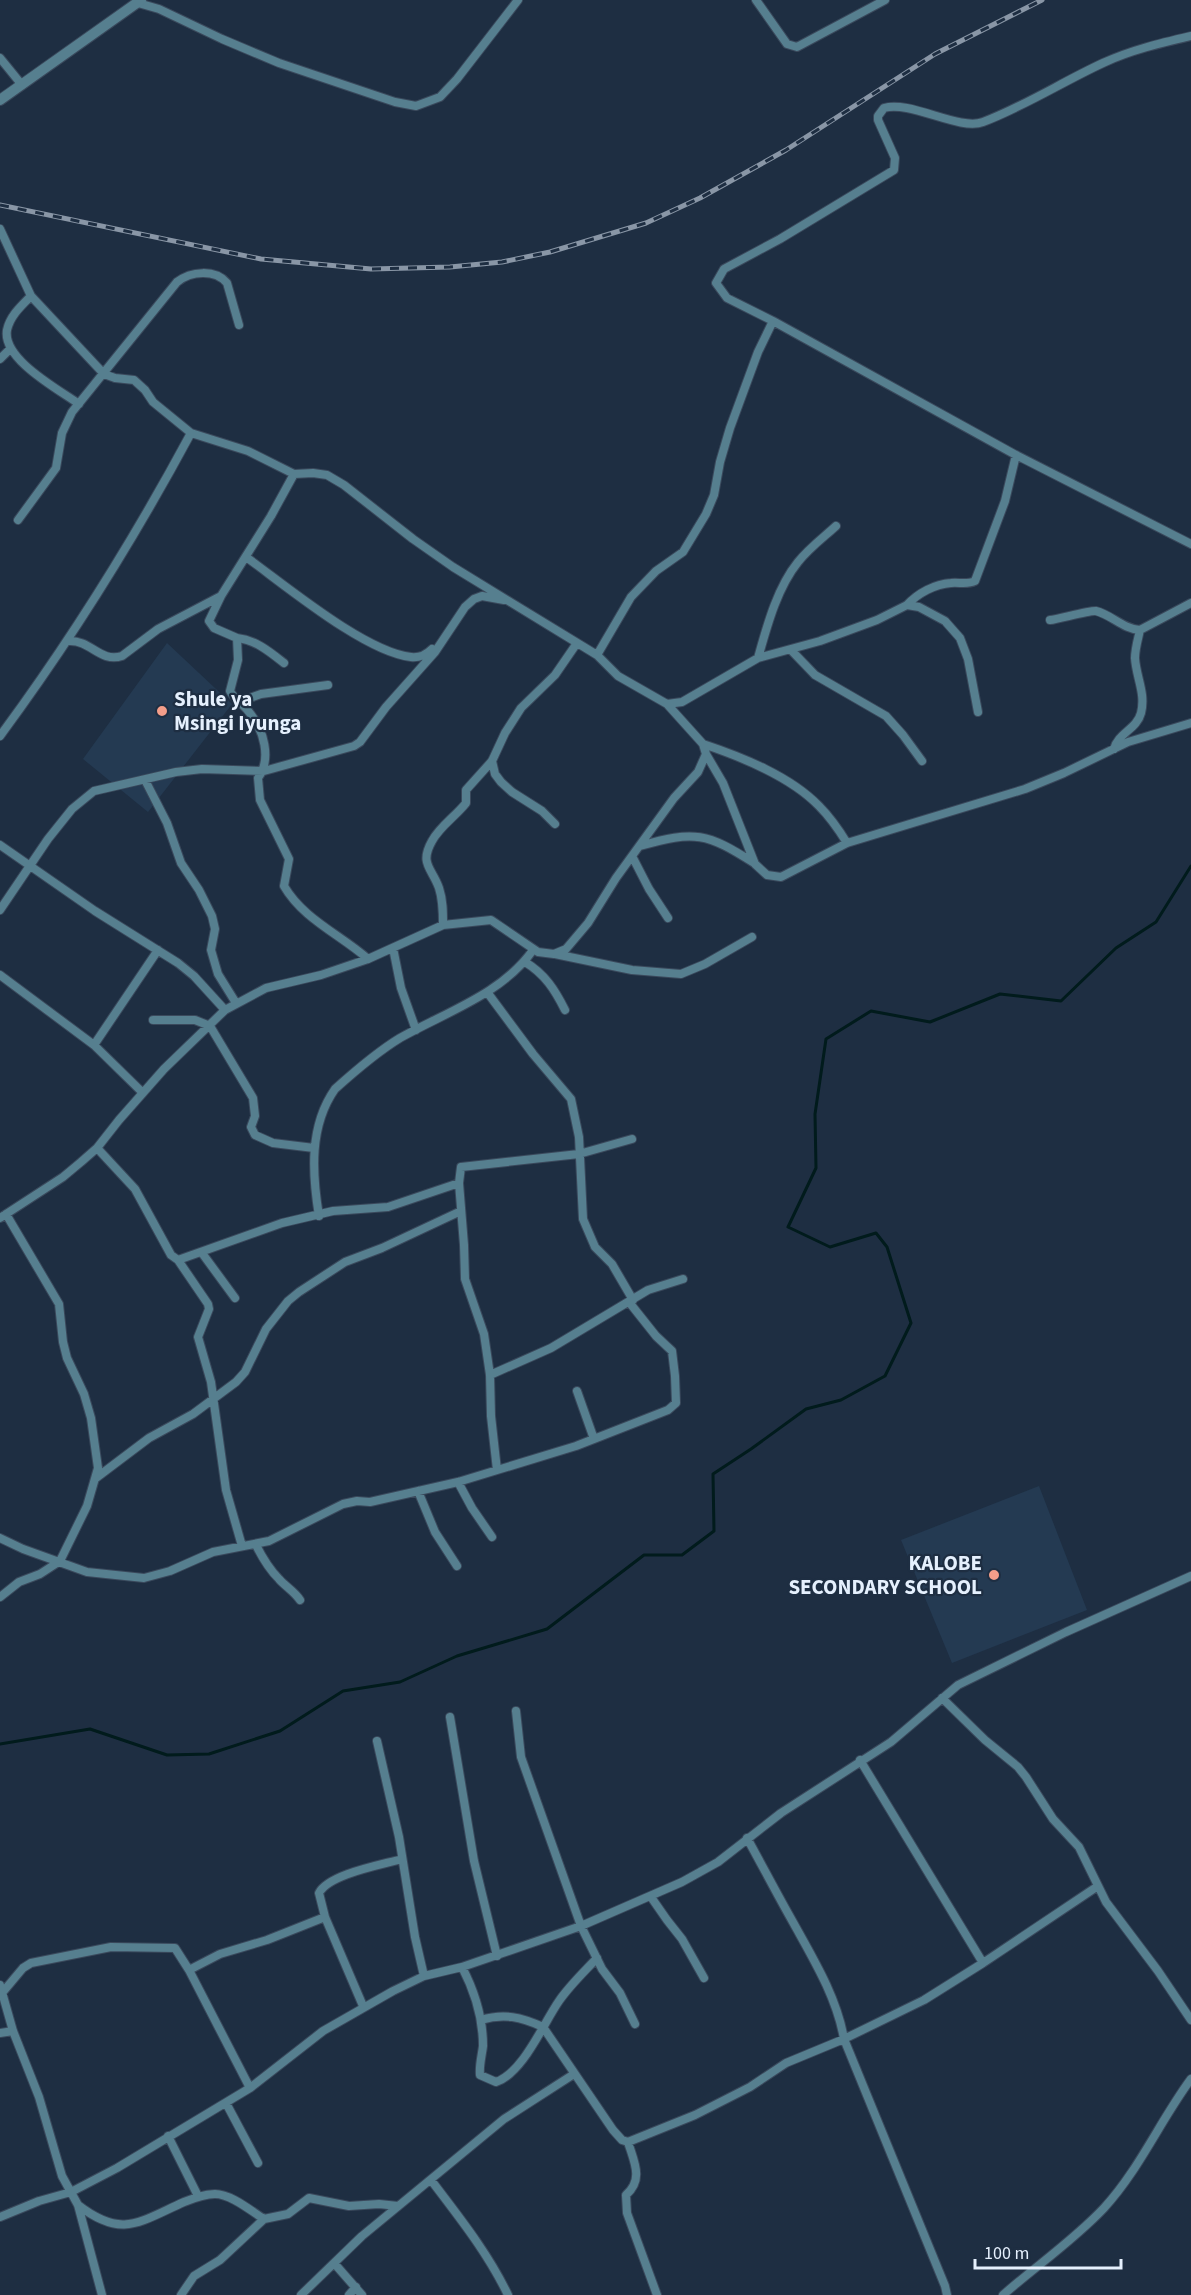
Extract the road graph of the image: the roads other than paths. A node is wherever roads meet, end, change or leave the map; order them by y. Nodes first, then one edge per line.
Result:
1 (518, 0) edge
2 (756, 0) edge
3 (885, 0) edge
4 (140, 1) edge
5 (1191, 36) edge
6 (0, 58) edge
7 (22, 85) junction
8 (0, 100) edge
9 (0, 229) edge
10 (31, 296) junction
11 (773, 321) junction
12 (239, 325) dead end
13 (10, 349) junction
14 (0, 359) edge
15 (104, 374) junction
16 (78, 404) junction
17 (191, 433) junction
18 (1016, 454) junction
19 (294, 474) junction
20 (18, 520) dead end
21 (836, 526) dead end
22 (1191, 544) edge
23 (246, 557) junction
24 (221, 596) junction
25 (507, 601) junction
26 (1191, 603) edge
27 (907, 605) junction
28 (1050, 620) dead end
29 (1140, 630) junction
30 (237, 638) junction
31 (69, 641) junction
32 (440, 643) junction
33 (577, 643) junction
34 (791, 650) junction
35 (597, 655) junction
36 (758, 658) junction
37 (284, 663) dead end
38 (328, 685) dead end
39 (242, 704) junction
40 (667, 704) junction
41 (978, 712) dead end
42 (1191, 723) edge
43 (0, 736) edge
44 (703, 744) junction
45 (1114, 749) junction
46 (706, 754) junction
47 (492, 761) junction
48 (922, 761) dead end
49 (264, 771) junction
50 (145, 780) junction
51 (555, 824) dead end
52 (848, 843) junction
53 (0, 845) edge
54 (639, 847) junction
55 (633, 856) junction
56 (755, 864) junction
57 (31, 866) junction
58 (0, 910) edge
59 (668, 918) dead end
60 (443, 925) junction
61 (752, 937) dead end
62 (393, 948) junction
63 (158, 950) junction
64 (533, 950) junction
65 (554, 954) junction
66 (368, 959) junction
67 (525, 962) junction
68 (0, 975) edge
69 (487, 992) junction
70 (236, 1003) junction
71 (225, 1010) junction
72 (565, 1010) dead end
73 (153, 1020) dead end
74 (210, 1026) junction
75 (416, 1030) junction
76 (94, 1045) junction
77 (142, 1092) junction
78 (632, 1139) dead end
79 (97, 1148) junction
80 (314, 1148) junction
81 (579, 1154) junction
82 (459, 1183) junction
83 (461, 1211) junction
84 (3, 1216) edge
85 (319, 1216) junction
86 (201, 1253) junction
87 (178, 1260) junction
88 (683, 1278) dead end
89 (235, 1298) dead end
90 (631, 1301) junction
91 (490, 1375) junction
92 (577, 1391) dead end
93 (214, 1398) junction
94 (594, 1439) junction
95 (497, 1470) junction
96 (96, 1478) junction
97 (458, 1482) junction
98 (418, 1491) junction
99 (492, 1537) dead end
100 (0, 1538) edge
101 (256, 1545) junction
102 (242, 1546) junction
103 (60, 1561) junction
104 (457, 1566) dead end
105 (1191, 1576) edge
106 (0, 1597) edge
107 (300, 1600) dead end
108 (942, 1698) junction
109 (516, 1711) dead end
110 (450, 1717) dead end
111 (377, 1741) dead end
112 (860, 1760) junction
113 (747, 1838) junction
114 (402, 1858) junction
115 (1098, 1886) junction
116 (651, 1897) junction
117 (325, 1917) junction
118 (581, 1926) junction
119 (497, 1956) junction
120 (597, 1958) junction
121 (983, 1963) junction
122 (462, 1967) junction
123 (189, 1970) junction
124 (424, 1976) junction
125 (704, 1978) dead end
126 (1, 1989) edge
127 (363, 2006) junction
128 (481, 2020) junction
129 (1191, 2020) edge
130 (635, 2024) dead end
131 (543, 2027) junction
132 (13, 2031) junction
133 (0, 2033) edge
134 (844, 2039) junction
135 (574, 2074) junction
136 (1191, 2079) edge
137 (250, 2088) junction
138 (226, 2103) junction
139 (168, 2136) junction
140 (628, 2142) junction
141 (258, 2163) dead end
142 (431, 2180) junction
143 (71, 2192) junction
144 (198, 2196) junction
145 (78, 2205) junction
146 (398, 2206) junction
147 (0, 2217) edge
148 (264, 2218) junction
149 (334, 2263) junction
150 (356, 2287) junction
151 (102, 2295) edge
152 (181, 2295) edge
153 (301, 2295) edge
154 (349, 2295) edge
155 (362, 2295) edge
156 (508, 2295) edge
157 (657, 2295) edge
158 (947, 2295) edge
159 (1003, 2295) edge

1 - 4 street
2 - 3 street
4 - 7 street
5 - 11 street
6 - 7 street
7 - 8 street
9 - 10 street
10 - 13 street
10 - 15 street
11 - 18 street
11 - 35 street
12 - 15 street
13 - 14 street
13 - 16 street
15 - 16 street
15 - 17 street
16 - 20 street
17 - 19 street
17 - 31 street
18 - 22 street
18 - 27 street
19 - 23 street
19 - 25 street
21 - 36 street
23 - 24 street
23 - 32 street
24 - 30 street
24 - 31 street
25 - 32 street
25 - 33 street
26 - 29 street
27 - 34 street
27 - 41 street
28 - 29 street
29 - 45 street
30 - 37 street
30 - 39 street
31 - 43 street
32 - 49 street
33 - 35 street
33 - 47 street
34 - 36 street
34 - 48 street
35 - 40 street
36 - 40 street
38 - 39 street
39 - 49 street
40 - 44 street
42 - 45 street
44 - 46 street
44 - 52 street
45 - 52 street
46 - 54 street
46 - 56 street
47 - 51 street
47 - 60 street
49 - 50 street
49 - 66 street
50 - 57 street
50 - 70 street
52 - 56 street
53 - 57 street
54 - 55 street
54 - 56 street
55 - 59 street
55 - 65 street
57 - 58 street
57 - 63 street
60 - 62 street
60 - 64 street
61 - 65 street
62 - 66 street
62 - 75 street
63 - 71 street
63 - 76 street
64 - 65 street
64 - 67 street
66 - 70 street
67 - 69 street
67 - 72 street
68 - 76 street
69 - 75 street
69 - 81 street
70 - 71 street
71 - 74 street
73 - 74 street
74 - 77 street
74 - 80 street
75 - 80 street
76 - 77 street
77 - 79 street
78 - 81 street
79 - 84 street
79 - 87 street
80 - 85 street
81 - 82 street
81 - 90 street
82 - 83 street
82 - 85 street
83 - 91 street
83 - 93 street
84 - 96 street
85 - 86 street
86 - 87 street
86 - 89 street
87 - 93 street
88 - 90 street
90 - 91 street
90 - 94 street
91 - 95 street
92 - 94 street
93 - 96 street
93 - 102 street
94 - 95 street
95 - 97 street
96 - 103 street
97 - 98 street
97 - 99 street
98 - 101 street
98 - 104 street
100 - 103 street
101 - 102 street
101 - 107 street
102 - 103 street
103 - 106 street
105 - 108 street
108 - 112 street
108 - 115 street
109 - 118 street
110 - 119 street
111 - 114 street
112 - 113 street
112 - 121 street
113 - 116 street
113 - 134 street
114 - 117 street
114 - 124 street
115 - 121 street
115 - 129 street
116 - 118 street
116 - 125 street
117 - 123 street
117 - 127 street
118 - 119 street
118 - 120 street
119 - 122 street
120 - 130 street
120 - 131 street
121 - 134 street
122 - 124 street
122 - 128 street
123 - 126 street
123 - 137 street
124 - 127 street
126 - 132 street
127 - 137 street
128 - 131 street
128 - 131 street
131 - 135 street
132 - 133 street
132 - 143 street
134 - 140 street
134 - 158 street
135 - 140 street
135 - 142 street
136 - 159 street
137 - 138 street
138 - 139 street
138 - 141 street
139 - 143 street
139 - 144 street
140 - 157 street
142 - 146 street
142 - 156 street
143 - 145 street
143 - 147 street
144 - 145 street
144 - 148 street
145 - 151 street
146 - 148 street
146 - 149 street
148 - 152 street
149 - 150 street
149 - 153 street
150 - 154 street
150 - 155 street

